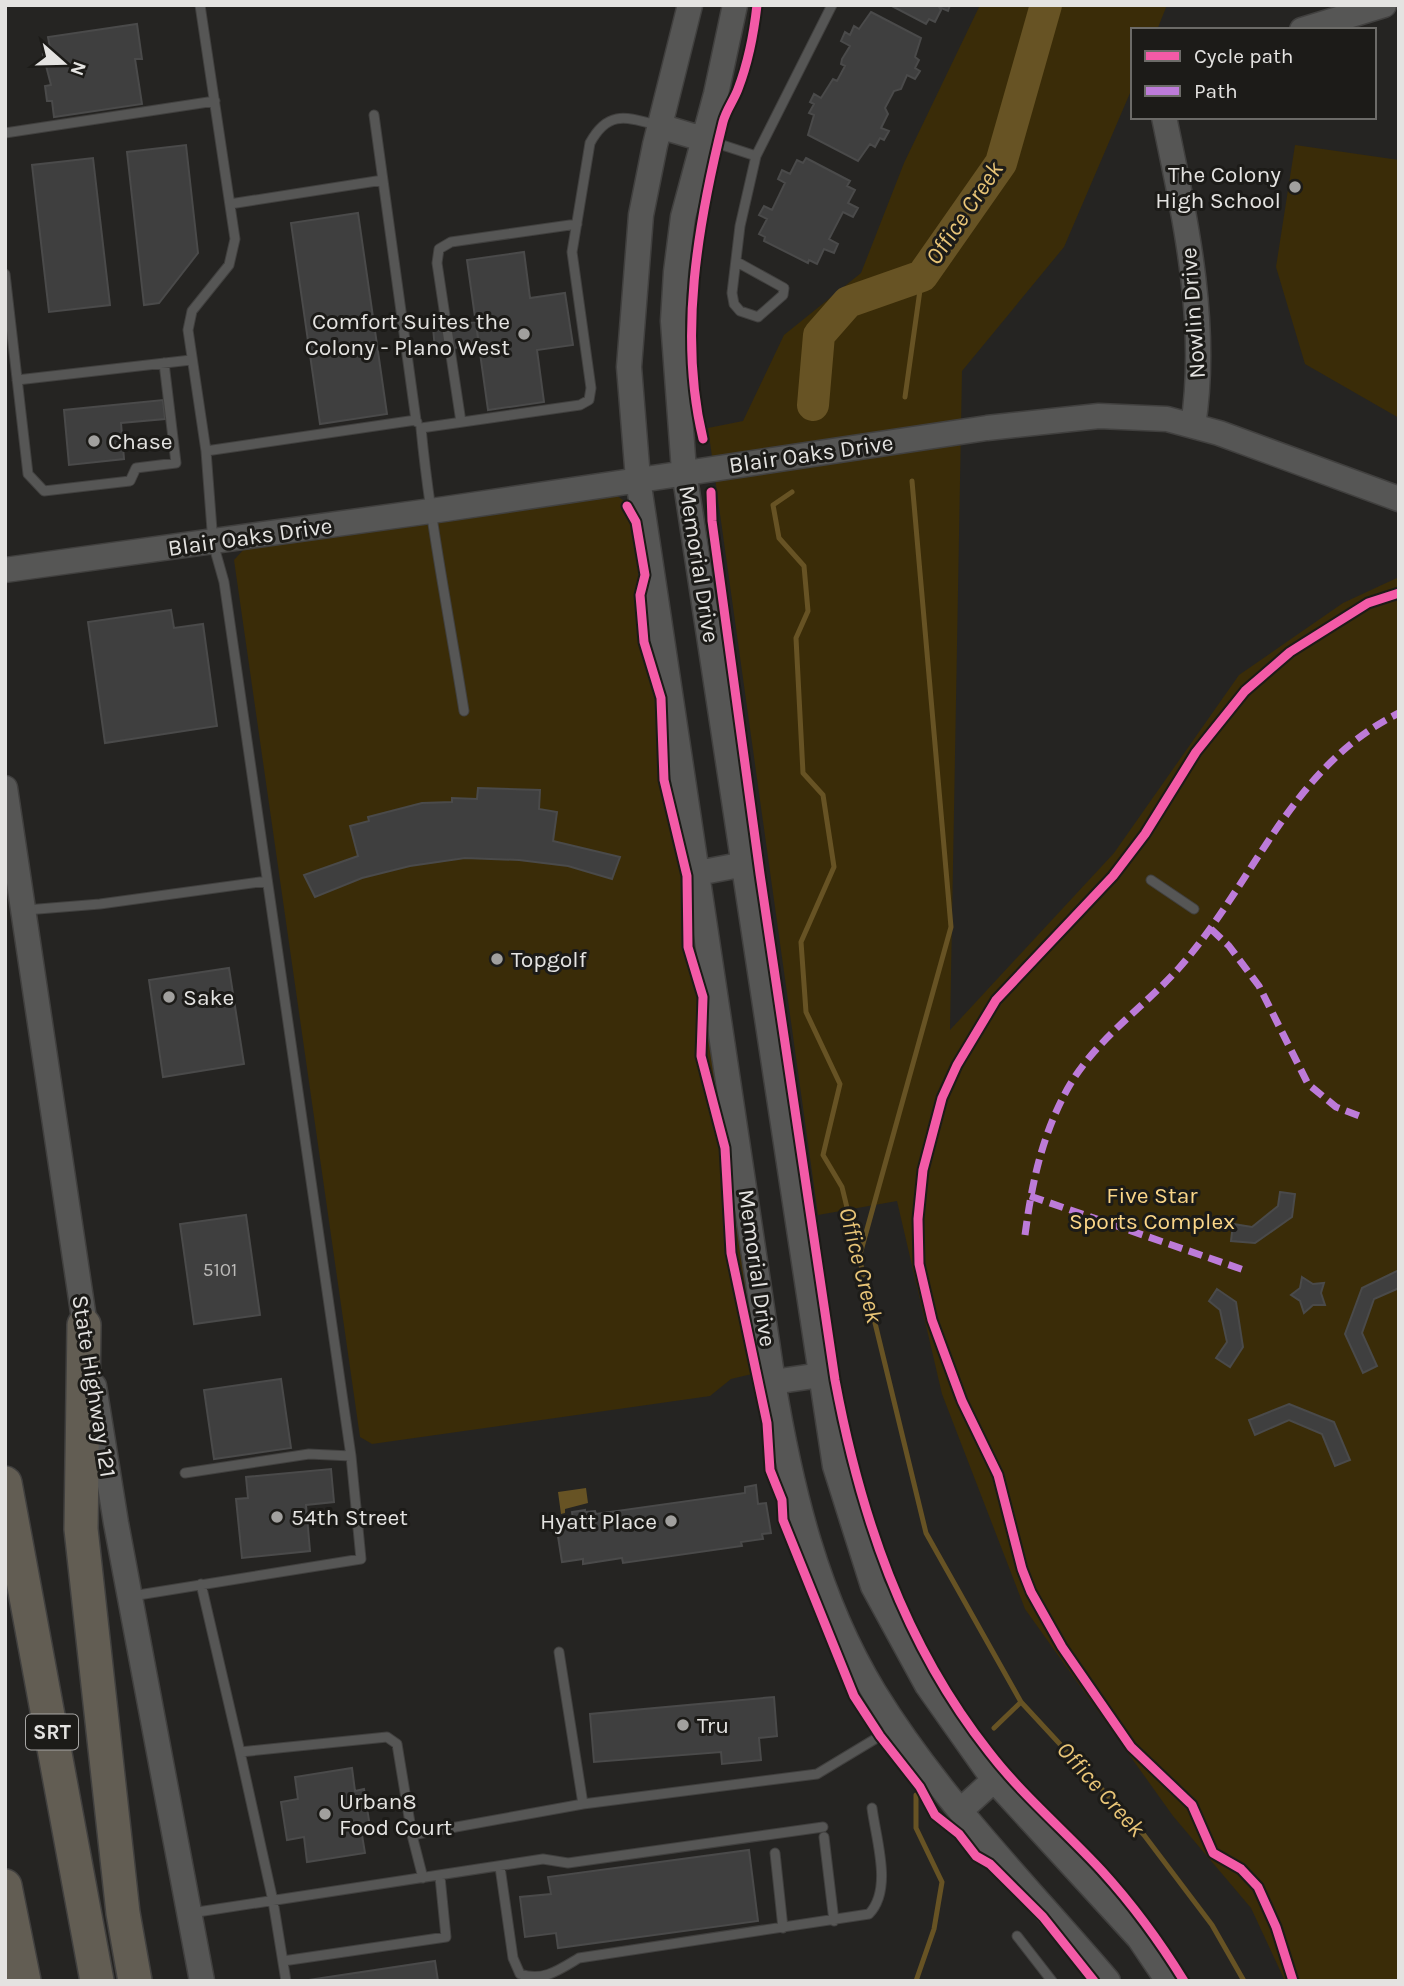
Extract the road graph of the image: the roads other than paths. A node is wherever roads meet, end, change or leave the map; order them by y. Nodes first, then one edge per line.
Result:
1 (200, 5) edge
2 (690, 5) edge
3 (735, 5) edge
4 (832, 5) edge
5 (1384, 5) edge
6 (1309, 28) edge
7 (215, 101) junction
8 (374, 116) dead end
9 (1164, 119) edge
10 (659, 126) junction
11 (5, 133) edge
12 (703, 139) junction
13 (755, 156) junction
14 (383, 180) junction
15 (230, 204) junction
16 (577, 224) junction
17 (737, 262) junction
18 (5, 274) edge
19 (6, 303) edge
20 (191, 360) junction
21 (164, 363) junction
22 (17, 380) junction
23 (461, 422) junction
24 (419, 424) junction
25 (1193, 426) junction
26 (206, 451) junction
27 (684, 471) junction
28 (638, 479) junction
29 (1399, 499) edge
30 (429, 512) junction
31 (214, 543) junction
32 (5, 570) edge
33 (464, 711) dead end
34 (5, 788) edge
35 (745, 864) junction
36 (698, 873) junction
37 (1152, 880) dead end
38 (267, 881) junction
39 (1194, 909) dead end
40 (23, 910) junction
41 (84, 1325) junction
42 (821, 1375) junction
43 (773, 1382) junction
44 (351, 1456) junction
45 (185, 1473) dead end
46 (5, 1483) edge
47 (201, 1584) junction
48 (131, 1596) junction
49 (559, 1652) dead end
50 (897, 1726) junction
51 (240, 1752) junction
52 (994, 1780) junction
53 (583, 1804) junction
54 (872, 1808) dead end
55 (960, 1811) junction
56 (822, 1826) dead end
57 (412, 1835) junction
58 (824, 1837) dead end
59 (775, 1853) dead end
60 (499, 1867) junction
61 (440, 1877) junction
62 (423, 1878) junction
63 (5, 1886) edge
64 (273, 1901) junction
65 (190, 1913) junction
66 (834, 1921) junction
67 (783, 1928) junction
68 (1017, 1936) dead end
69 (283, 1961) junction
70 (24, 1981) edge
71 (97, 1981) edge
72 (135, 1981) edge
73 (202, 1981) edge
74 (286, 1981) edge
75 (1052, 1981) edge
76 (1108, 1981) edge
77 (1168, 1981) edge

1 - 7 lane
2 - 10 street, Memorial Drive
3 - 12 street, Memorial Drive
4 - 13 lane
5 - 6 street
7 - 11 lane
7 - 15 lane
8 - 14 lane
9 - 25 street, Nowlin Drive
10 - 12 street
10 - 16 lane
10 - 28 street, Memorial Drive
12 - 13 lane
12 - 27 street, Memorial Drive
13 - 17 lane
14 - 15 lane
14 - 24 lane
15 - 20 lane
16 - 23 lane
16 - 23 lane
17 - 17 lane
18 - 19 lane
19 - 22 lane
20 - 21 lane
20 - 26 lane
21 - 22 lane
21 - 22 lane
23 - 24 lane
24 - 26 lane
24 - 30 lane
25 - 27 street, Blair Oaks Drive
25 - 29 street, Blair Oaks Drive
26 - 31 lane
27 - 28 street, Blair Oaks Drive
27 - 35 street, Memorial Drive
28 - 30 street, Blair Oaks Drive
28 - 36 street, Memorial Drive
30 - 31 street, Blair Oaks Drive
30 - 33 lane
31 - 32 street, Blair Oaks Drive
31 - 38 lane
34 - 40 street, State Highway 121
35 - 36 street
35 - 42 street, Memorial Drive
36 - 43 street, Memorial Drive
37 - 39 lane
38 - 40 lane
38 - 44 lane
40 - 41 street, State Highway 121
41 - 48 street, State Highway 121
41 - 72 highway
42 - 43 street
42 - 52 street, Memorial Drive
43 - 50 street, Memorial Drive
44 - 45 lane
44 - 47 lane
46 - 71 highway, SRT
47 - 48 lane
47 - 51 lane
48 - 65 street, State Highway 121
49 - 53 lane
50 - 53 lane
50 - 55 street, Memorial Drive
51 - 57 lane
51 - 64 lane
52 - 55 street
52 - 77 street, Memorial Drive
53 - 57 lane
54 - 66 lane
55 - 76 street, Memorial Drive
56 - 60 lane
57 - 62 lane
58 - 66 lane
59 - 67 lane
60 - 61 lane
60 - 67 lane
61 - 62 lane
61 - 69 lane
62 - 64 lane
63 - 70 highway
64 - 65 lane
64 - 69 lane
65 - 73 street, State Highway 121
66 - 67 lane
68 - 75 lane
69 - 74 lane

